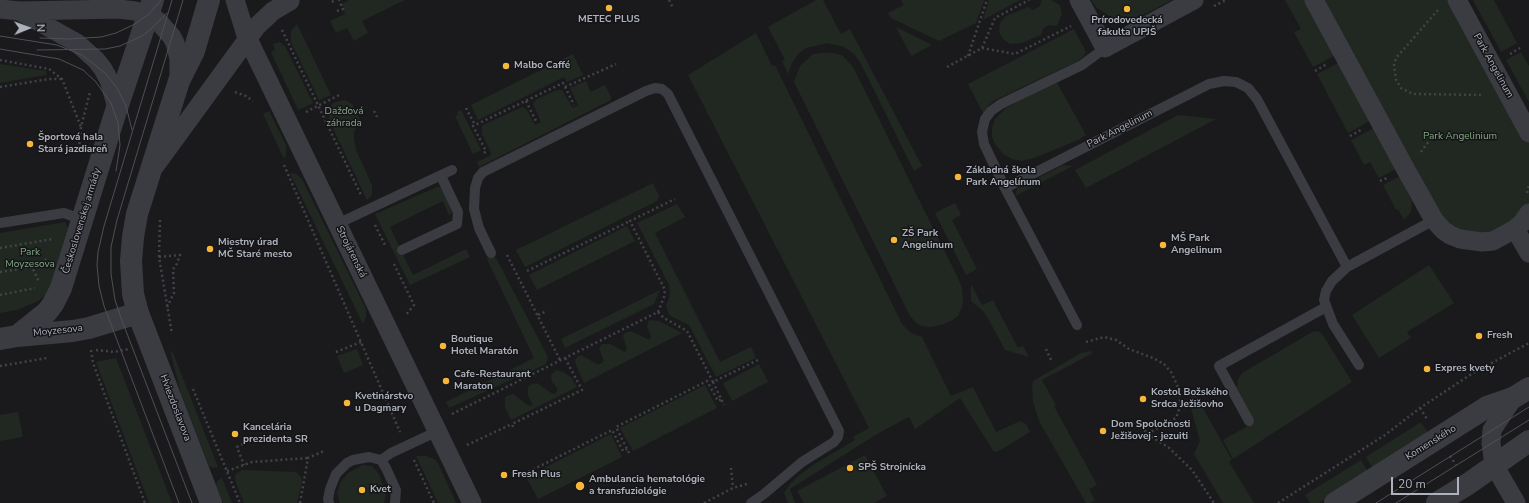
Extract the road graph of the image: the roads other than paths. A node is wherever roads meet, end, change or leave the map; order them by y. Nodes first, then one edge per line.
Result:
1 (113, 0) edge
2 (166, 0) edge
3 (209, 0) edge
4 (235, 0) edge
5 (1079, 0) edge
6 (1194, 0) edge
7 (1314, 0) edge
8 (290, 1) edge
9 (1450, 3) edge
10 (151, 7) edge
11 (0, 9) edge
12 (91, 10) junction
13 (20, 11) junction
14 (248, 39) junction
15 (1105, 48) junction
16 (179, 81) junction
17 (117, 108) junction
18 (1529, 133) edge
19 (452, 170) dead end
20 (150, 174) junction
21 (441, 176) junction
22 (1005, 188) junction
23 (1529, 213) edge
24 (83, 220) junction
25 (1434, 220) junction
26 (0, 223) edge
27 (337, 224) junction
28 (1515, 229) junction
29 (402, 250) dead end
30 (491, 253) dead end
31 (1529, 253) edge
32 (1347, 267) junction
33 (1326, 306) junction
34 (138, 313) junction
35 (1077, 325) dead end
36 (8, 337) edge
37 (1358, 365) dead end
38 (1521, 393) edge
39 (1248, 421) dead end
40 (443, 424) junction
41 (1529, 441) edge
42 (381, 460) junction
43 (1494, 465) junction
44 (211, 503) edge
45 (329, 503) edge
46 (395, 503) edge
47 (472, 503) edge
48 (751, 503) edge
49 (1334, 503) edge
50 (1437, 503) edge
51 (1516, 503) edge

1 - 12 street
2 - 10 street
3 - 16 street
4 - 14 street, Strojárenská
5 - 15 street
6 - 15 street
7 - 25 street
8 - 14 street
9 - 18 street, Park Angelinum
10 - 12 street
10 - 16 street
10 - 17 street, Československej armády
11 - 13 street
12 - 13 street
13 - 17 street
14 - 20 street
14 - 27 street, Strojárenská
15 - 22 lane
16 - 20 street
17 - 24 street, Československej armády
19 - 21 lane
20 - 34 street
21 - 27 lane
21 - 29 lane
22 - 32 lane, Park Angelinum
22 - 35 lane
23 - 28 street
24 - 26 lane
24 - 36 street, Československej armády
25 - 28 street
25 - 32 lane
27 - 40 street, Strojárenská
28 - 31 street
30 - 48 lane
32 - 33 lane
33 - 37 lane
33 - 39 lane
34 - 36 street, Moyzesova
34 - 44 street, Hviezdoslavova
38 - 43 street
38 - 49 street, Komenského
40 - 42 lane
40 - 47 street, Strojárenská
41 - 43 street
42 - 45 lane
42 - 46 lane
43 - 50 street
43 - 51 street

